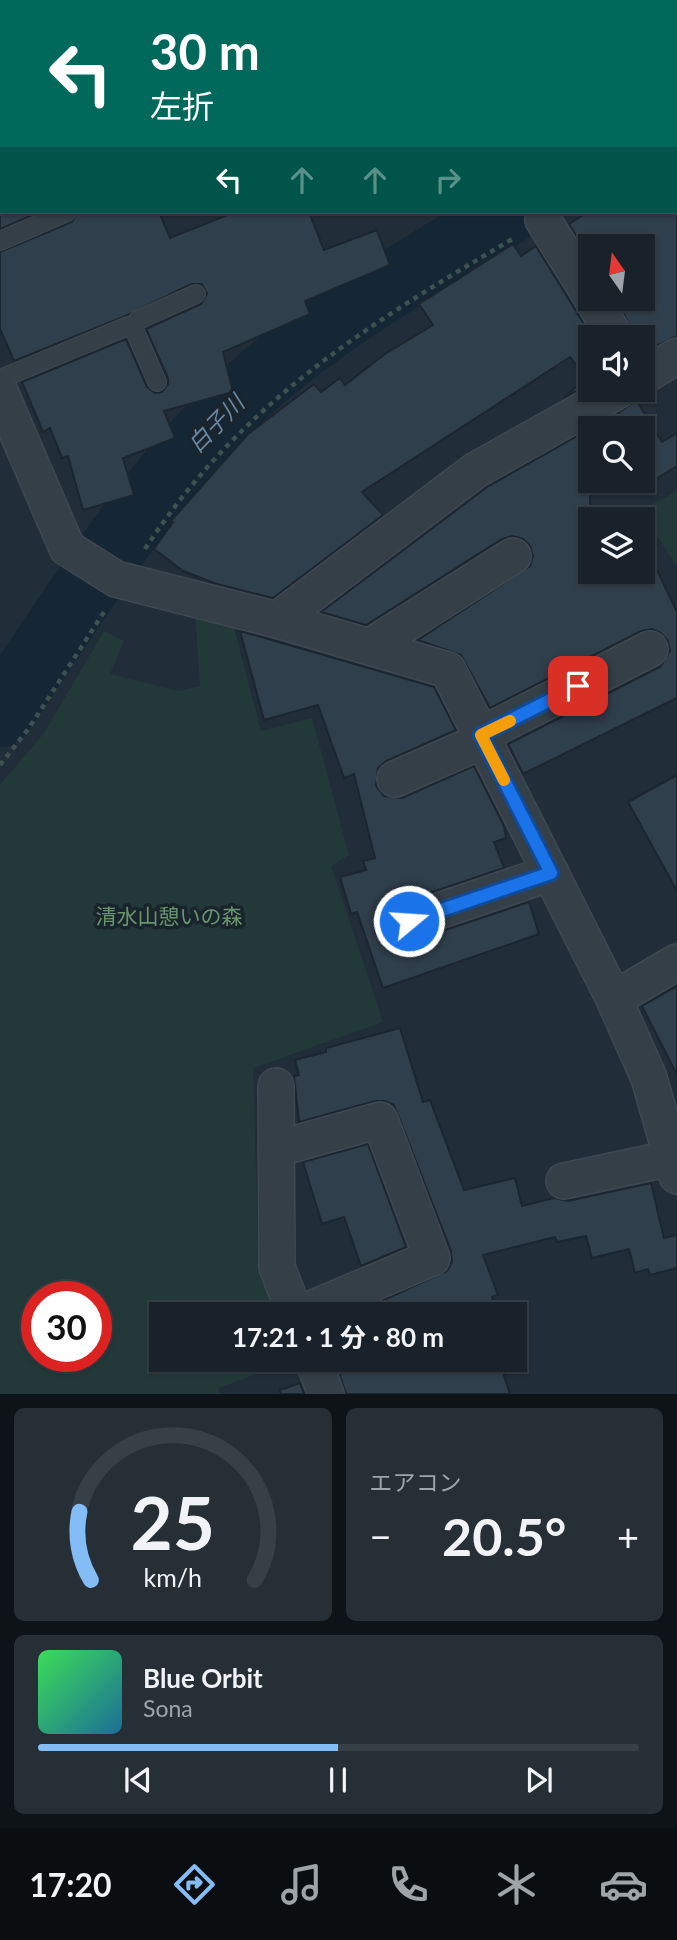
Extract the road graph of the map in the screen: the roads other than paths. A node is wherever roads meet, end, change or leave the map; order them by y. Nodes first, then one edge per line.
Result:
1 (61, 214) edge
2 (543, 220) road end
3 (0, 241) edge
4 (578, 276) edge
5 (196, 294) dead end
6 (132, 327) junction
7 (677, 356) edge
8 (655, 369) edge
9 (0, 379) edge
10 (157, 382) dead end
11 (0, 392) edge
12 (598, 402) edge
13 (513, 556) dead end
14 (277, 620) junction
15 (369, 646) junction
16 (650, 649) dead end
17 (483, 737) junction
18 (395, 779) dead end
19 (551, 873) junction
20 (409, 921) dead end
21 (677, 962) edge
22 (614, 999) junction
23 (275, 1086) dead end
24 (276, 1149) junction
25 (675, 1167) edge
26 (564, 1181) dead end
27 (292, 1302) edge
28 (326, 1302) edge
29 (318, 1372) edge
30 (326, 1394) edge

1 - 3 lane
2 - 4 street
5 - 6 lane
6 - 9 lane
6 - 10 lane
7 - 8 street
11 - 14 street
12 - 14 street
13 - 15 street
14 - 15 street
15 - 17 street
16 - 17 street
17 - 18 street
17 - 19 street
19 - 20 street
19 - 22 street
21 - 22 street
22 - 25 street
23 - 24 street
24 - 27 street
24 - 28 street
25 - 26 street
29 - 30 street

